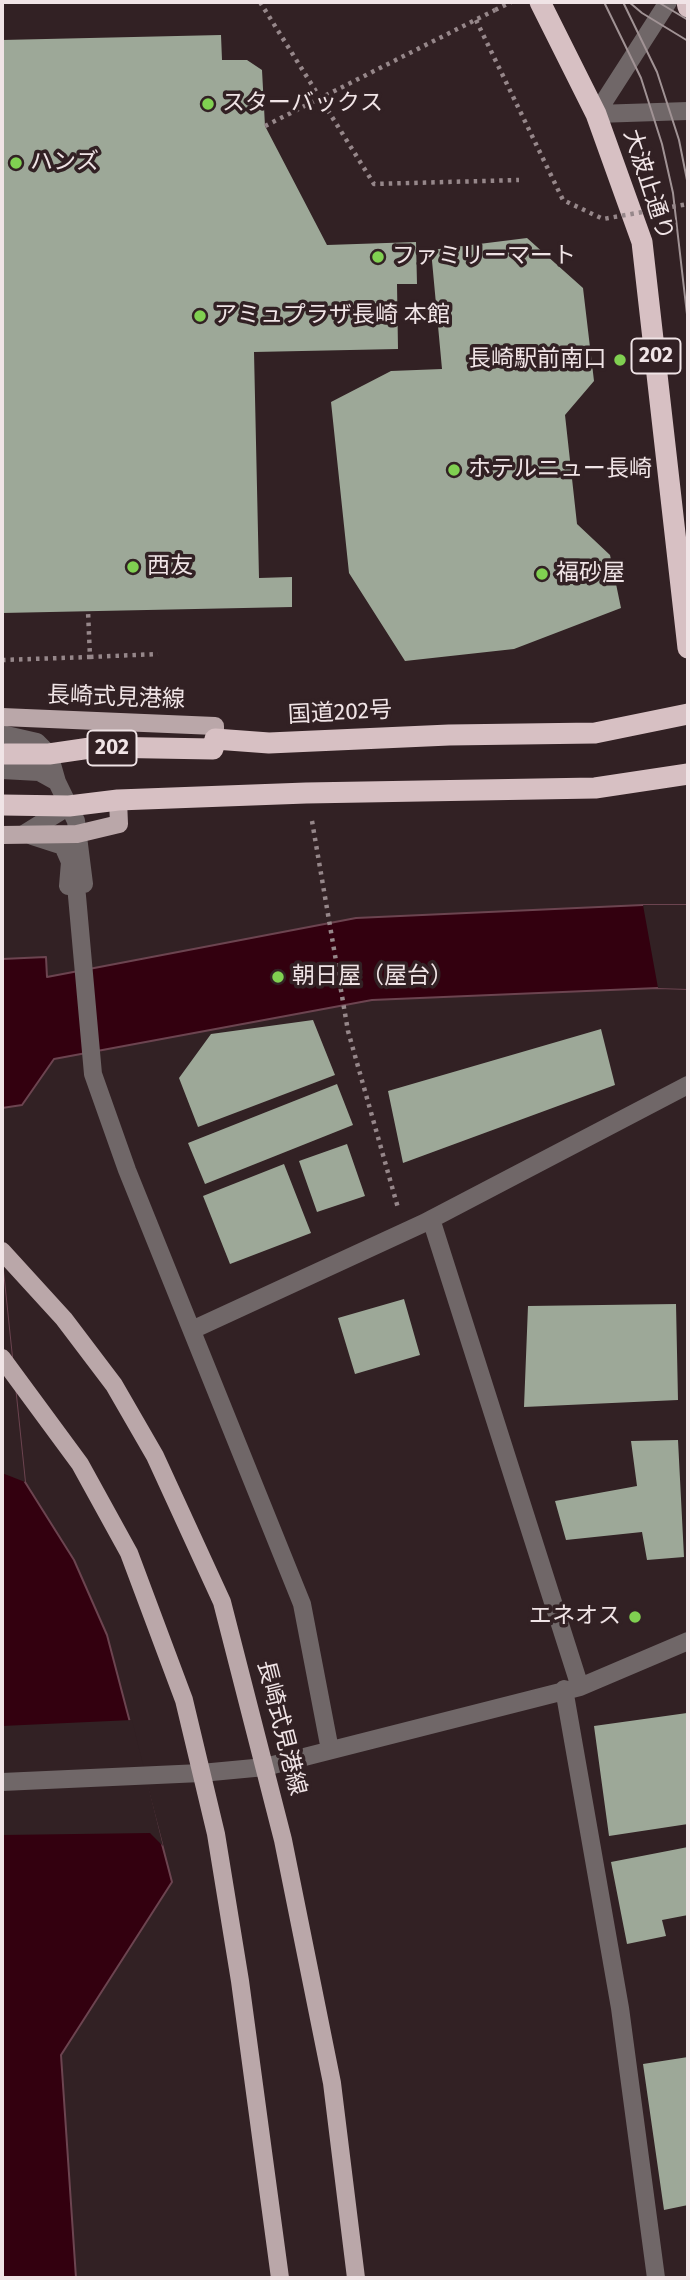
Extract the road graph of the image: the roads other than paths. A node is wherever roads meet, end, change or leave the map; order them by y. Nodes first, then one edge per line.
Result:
1 (540, 2) edge
2 (668, 2) edge
3 (687, 2) edge
4 (688, 7) edge
5 (688, 111) edge
6 (596, 114) junction
7 (688, 648) edge
8 (688, 714) edge
9 (2, 717) edge
10 (2, 734) edge
11 (215, 739) junction
12 (2, 754) edge
13 (49, 754) junction
14 (2, 770) edge
15 (688, 774) edge
16 (57, 782) junction
17 (118, 800) junction
18 (2, 806) edge
19 (69, 806) junction
20 (24, 834) junction
21 (77, 834) junction
22 (2, 835) edge
23 (76, 885) junction
24 (688, 1085) edge
25 (431, 1219) junction
26 (2, 1251) edge
27 (192, 1330) junction
28 (2, 1358) edge
29 (688, 1642) edge
30 (572, 1688) junction
31 (330, 1750) junction
32 (265, 1767) junction
33 (201, 1773) junction
34 (2, 1782) edge
35 (279, 2278) edge
36 (356, 2278) edge
37 (656, 2278) edge

1 - 6 highway, 202
2 - 6 street
3 - 4 highway
5 - 6 street
6 - 7 highway, 大波止通り / 202
8 - 11 highway, 国道202号 / 202
9 - 11 main road, 長崎式見港線
10 - 13 street
11 - 13 highway, 国道202号 / 202
12 - 13 highway, 国道202号 / 202
13 - 16 street
14 - 16 street
15 - 17 highway, 202
16 - 19 street
17 - 19 highway, 202
17 - 21 main road
18 - 19 highway, 202
19 - 20 street
19 - 21 street
20 - 21 main road
20 - 22 main road
20 - 23 street
21 - 23 street
23 - 27 street
24 - 25 street
25 - 27 street
25 - 30 street
26 - 32 main road, 長崎式見港線
27 - 31 street
28 - 33 main road
29 - 30 street
30 - 31 street
30 - 37 street
31 - 32 street
32 - 33 street
32 - 36 main road, 長崎式見港線
33 - 34 street
33 - 35 main road

